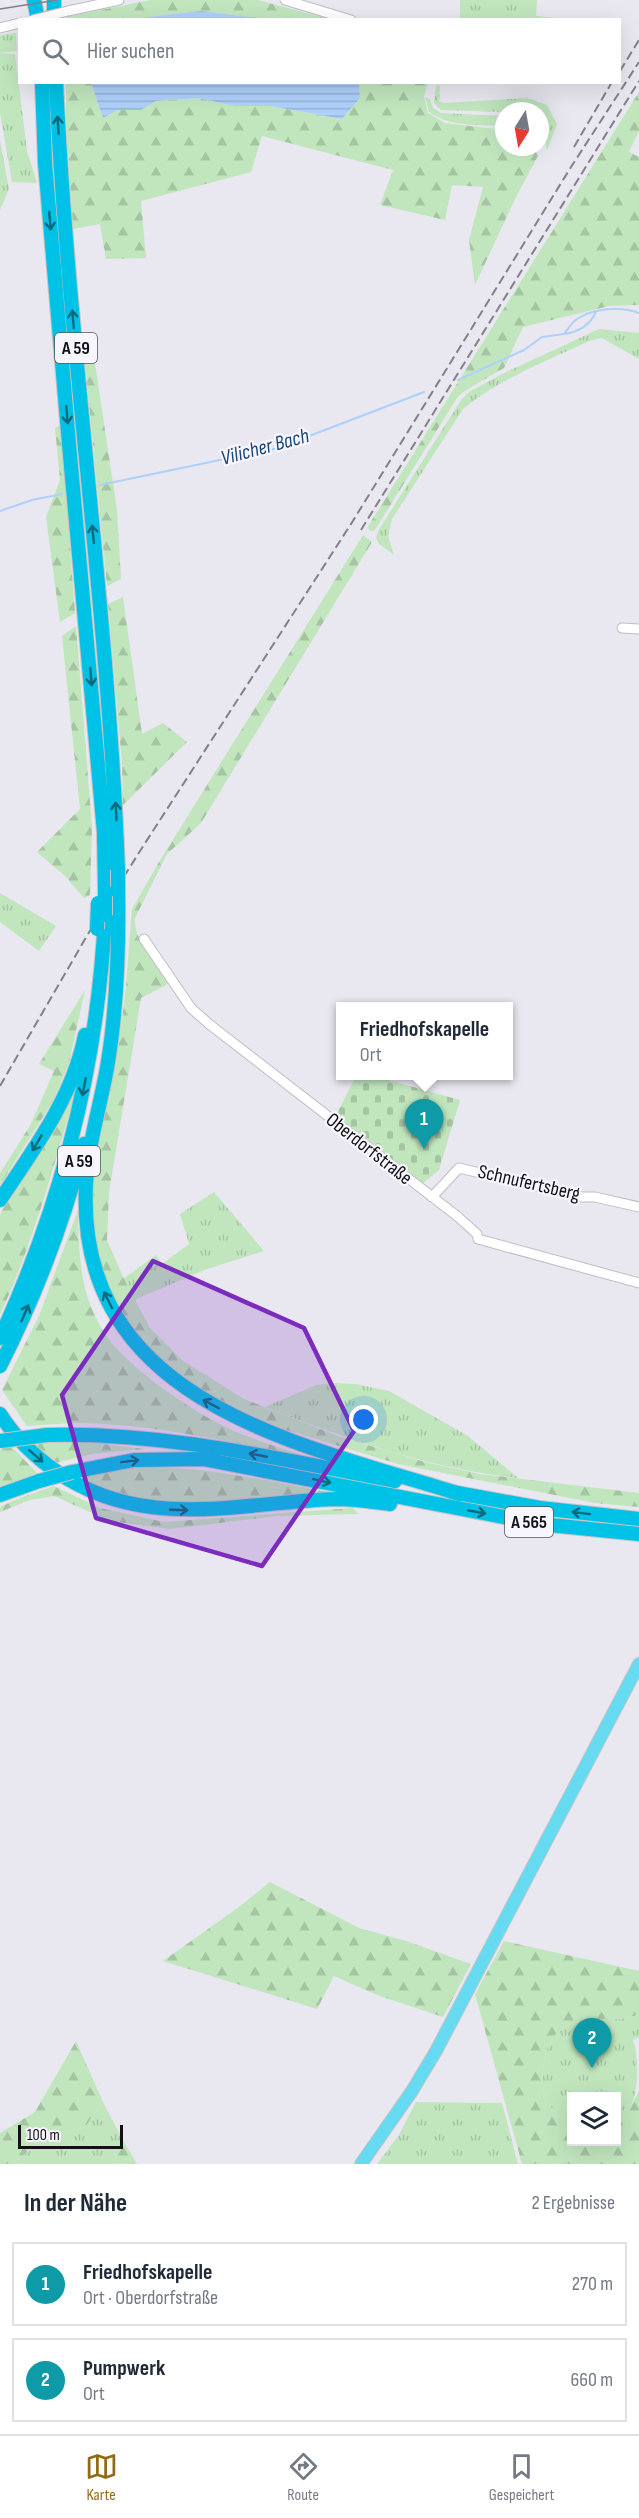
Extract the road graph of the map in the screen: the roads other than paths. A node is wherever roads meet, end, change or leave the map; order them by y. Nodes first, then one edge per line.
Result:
1 (34, 0) edge
2 (40, 0) edge
3 (54, 0) edge
4 (119, 0) edge
5 (285, 0) edge
6 (38, 18) edge
7 (39, 18) edge
8 (39, 18) edge
9 (54, 18) edge
10 (344, 18) edge
11 (18, 24) edge
12 (0, 28) edge
13 (42, 84) edge
14 (56, 84) edge
15 (622, 628) dead end
16 (639, 629) edge
17 (100, 784) junction
18 (112, 892) junction
19 (101, 909) junction
20 (109, 934) junction
21 (144, 939) dead end
22 (99, 951) junction
23 (432, 1197) junction
24 (0, 1200) edge
25 (639, 1207) edge
26 (639, 1282) edge
27 (0, 1338) edge
28 (0, 1366) edge
29 (0, 1414) edge
30 (0, 1441) edge
31 (460, 1494) junction
32 (0, 1495) edge
33 (419, 1502) junction
34 (639, 1519) edge
35 (639, 1534) edge
36 (639, 1664) edge
37 (361, 2164) edge

1 - 6 highway
2 - 7 highway
3 - 9 highway
4 - 8 street, bridge
5 - 10 street
11 - 12 street
13 -> 17 highway, A 59
18 -> 14 highway, A 59, bridge
15 - 16 street
17 - 18 highway, A 59
17 - 19 highway
18 - 19 highway, A 59, bridge
18 - 20 highway, A 59
19 - 20 highway, bridge
20 - 22 highway
28 -> 20 highway, A 59
31 -> 20 highway
21 - 23 street, Oberdorfstraße
22 -> 24 highway
22 -> 27 highway, A 59
23 - 25 street, Schnufertsberg
23 - 26 street, Oberdorfstraße
29 -> 33 highway
31 -> 30 highway, bridge
34 -> 31 highway, A 565
32 -> 33 highway, bridge
33 -> 35 highway, A 565
36 - 37 main road

